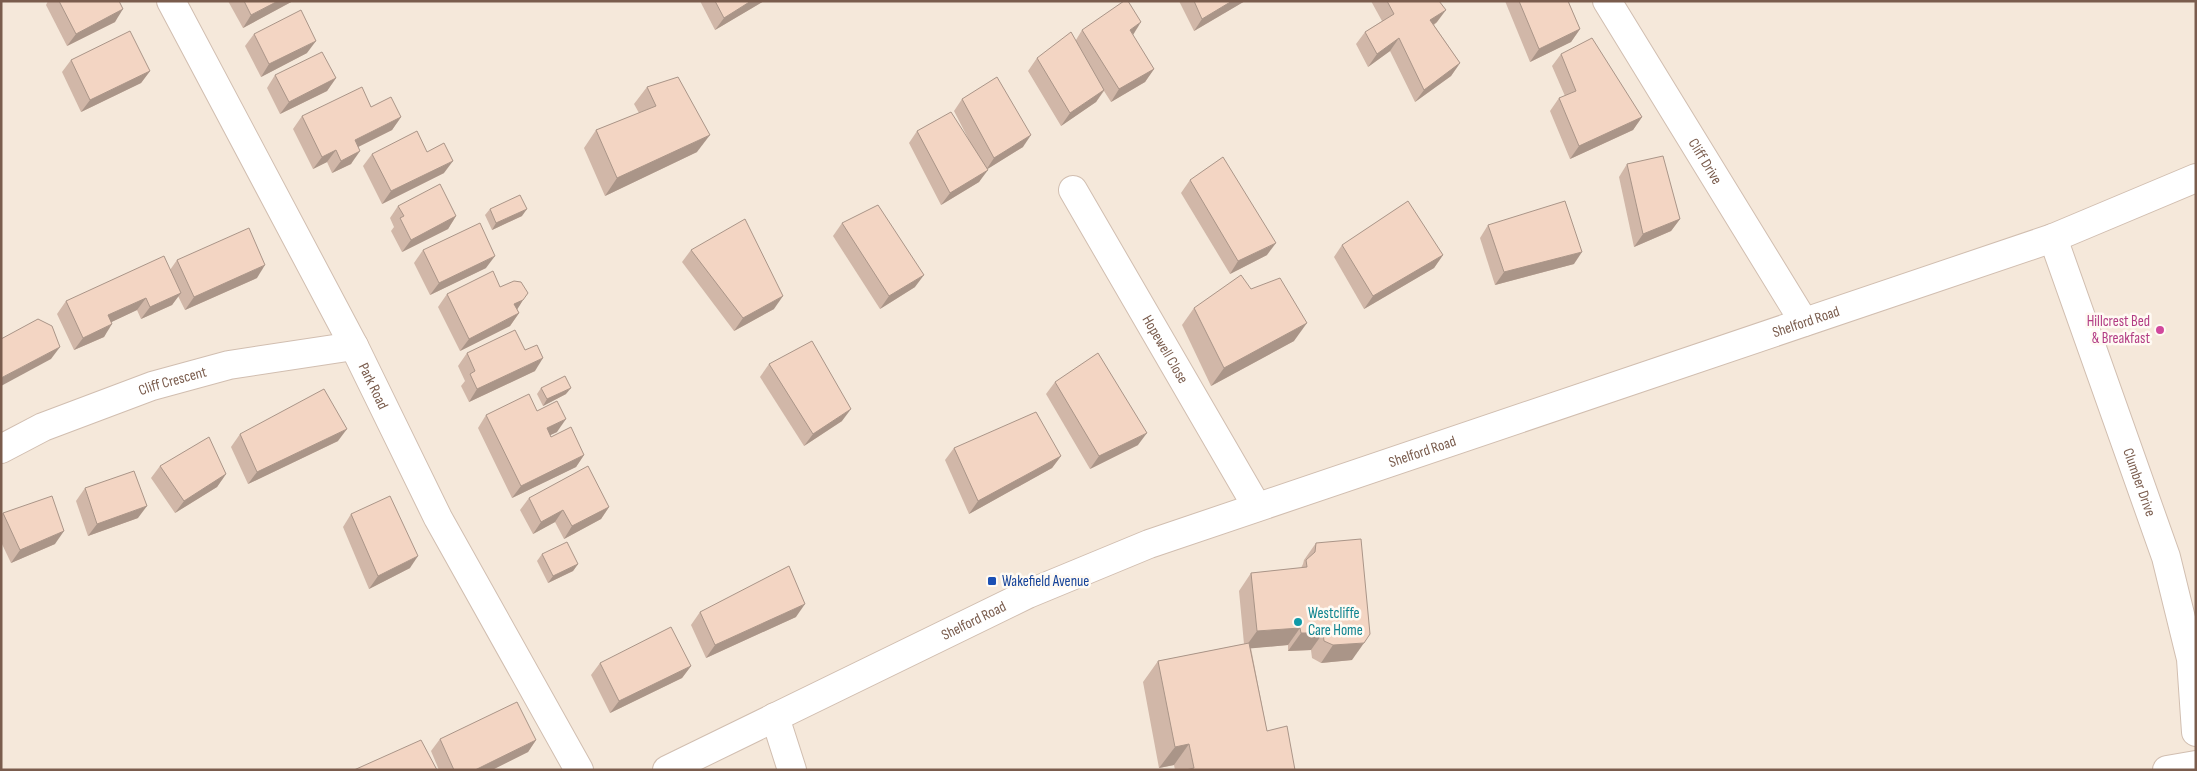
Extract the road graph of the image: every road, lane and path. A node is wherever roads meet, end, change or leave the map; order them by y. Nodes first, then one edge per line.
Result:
1 (171, 1) edge
2 (1607, 1) edge
3 (2196, 178) edge
4 (1073, 190) dead end
5 (2053, 238) junction
6 (1804, 322) junction
7 (354, 346) junction
8 (1, 449) edge
9 (1258, 507) junction
10 (775, 717) junction
11 (2196, 732) edge
12 (2196, 765) edge
13 (579, 770) edge
14 (667, 770) edge
15 (792, 770) edge
16 (2167, 770) edge

1 - 7 street, Park Road
2 - 6 street, Cliff Drive
3 - 5 street, Shelford Road
4 - 9 street, Hopewell Close
5 - 6 street, Shelford Road
5 - 11 street, Clumber Drive
6 - 9 street, Shelford Road
7 - 8 street, Cliff Crescent
7 - 13 street, Park Road
9 - 10 street, Shelford Road
10 - 14 street, Shelford Road
10 - 15 street
12 - 16 street

